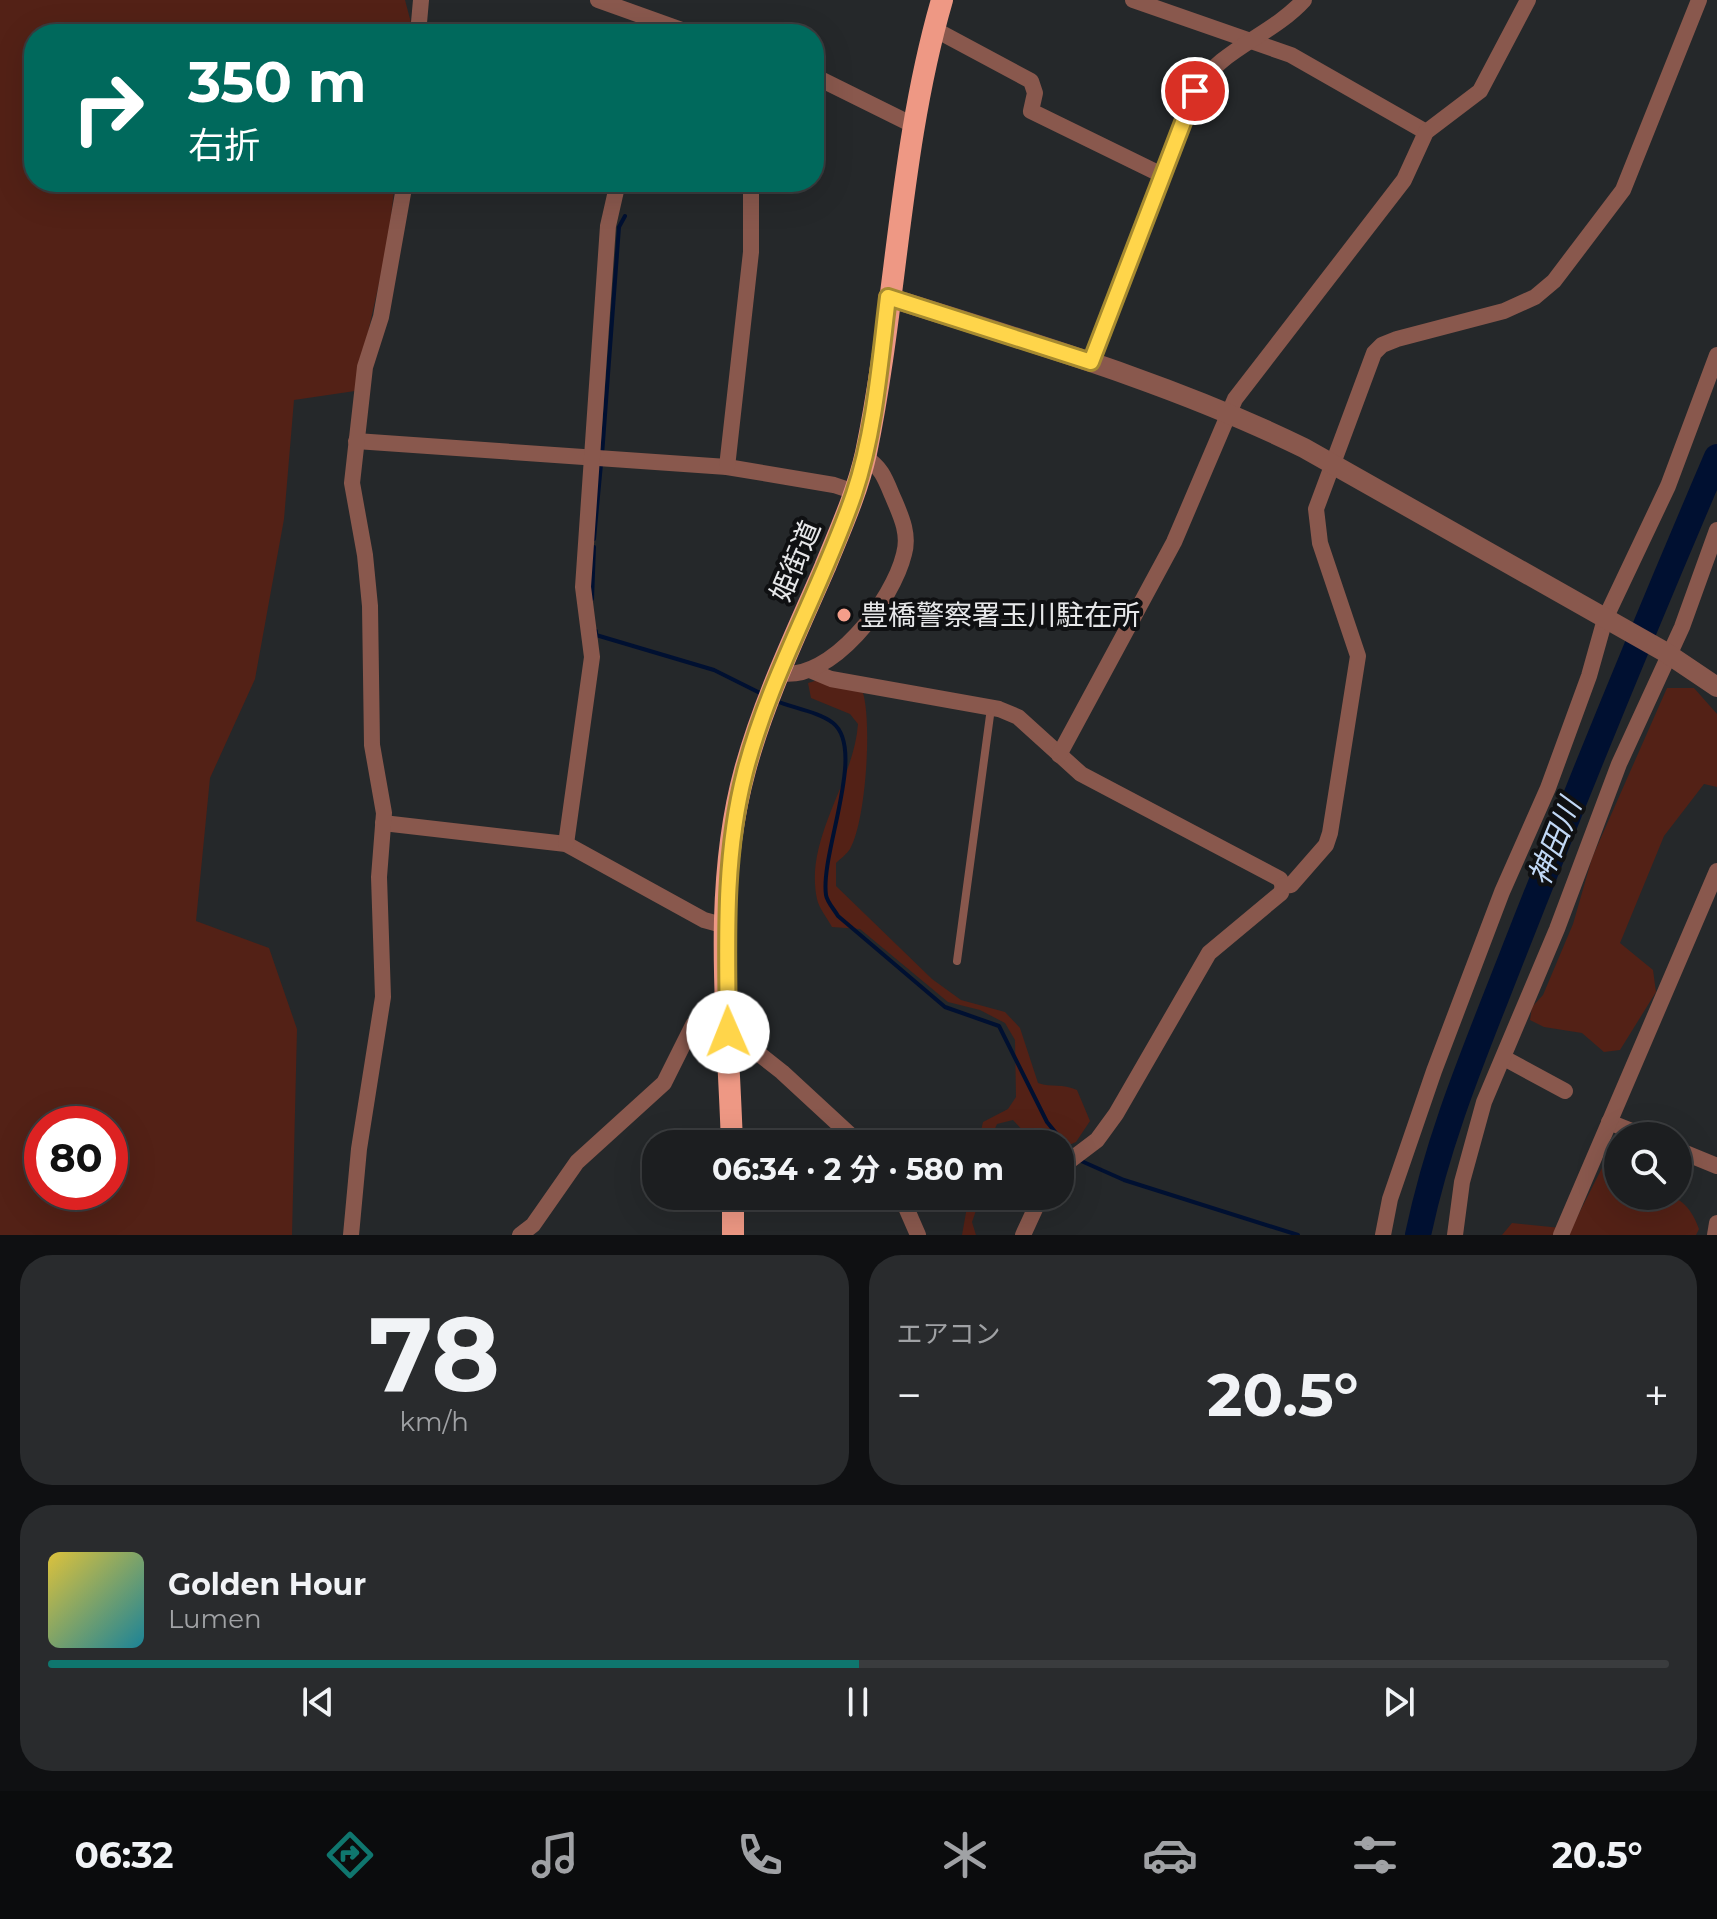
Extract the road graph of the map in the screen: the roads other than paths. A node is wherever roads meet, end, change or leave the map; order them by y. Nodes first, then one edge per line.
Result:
1 (421, 0) edge
2 (598, 0) edge
3 (942, 0) edge
4 (1133, 0) edge
5 (1304, 0) edge
6 (1528, 0) edge
7 (1699, 0) edge
8 (419, 24) edge
9 (656, 24) edge
10 (934, 29) junction
11 (1251, 41) junction
12 (824, 81) edge
13 (913, 125) junction
14 (1426, 132) junction
15 (1162, 175) junction
16 (403, 192) edge
17 (616, 192) edge
18 (751, 192) edge
19 (888, 297) junction
20 (1717, 355) edge
21 (1091, 362) junction
22 (1228, 411) junction
23 (356, 441) junction
24 (865, 457) junction
25 (599, 459) junction
26 (1332, 463) junction
27 (727, 467) junction
28 (855, 492) junction
29 (1717, 530) edge
30 (1609, 622) junction
31 (1667, 654) junction
32 (812, 671) junction
33 (1717, 687) edge
34 (773, 689) junction
35 (991, 708) junction
36 (1059, 755) junction
37 (383, 823) junction
38 (566, 844) junction
39 (1717, 871) edge
40 (1283, 886) junction
41 (726, 926) junction
42 (957, 961) dead end
43 (728, 1032) junction
44 (1504, 1058) junction
45 (1565, 1091) dead end
46 (1609, 1122) edge
47 (732, 1130) edge
48 (845, 1130) edge
49 (1604, 1134) edge
50 (1692, 1156) edge
51 (1074, 1158) edge
52 (1717, 1166) edge
53 (733, 1210) edge
54 (907, 1210) edge
55 (1035, 1210) edge
56 (1717, 1223) edge
57 (351, 1235) edge
58 (520, 1235) edge
59 (733, 1235) edge
60 (918, 1235) edge
61 (1023, 1235) edge
62 (1383, 1235) edge
63 (1455, 1235) edge
64 (1561, 1235) edge
65 (1715, 1235) edge

1 - 8 street
2 - 9 street
3 - 10 highway, 姫街道
4 - 11 street
5 - 11 street
6 - 14 street
7 - 26 street
10 - 13 highway, 姫街道
10 - 15 street
11 - 14 street
11 - 15 street
12 - 13 street
13 - 19 highway, 姫街道
14 - 22 street
15 - 21 street
16 - 23 street
17 - 25 street
18 - 27 street
19 - 21 street
19 - 24 highway, 姫街道
20 - 30 street
21 - 22 street
22 - 26 street
22 - 36 street
23 - 25 street
23 - 37 street
24 - 28 highway, 姫街道
24 - 32 street
25 - 27 street
25 - 38 street
26 - 30 street
26 - 40 street
27 - 28 street
28 - 34 highway, 姫街道
29 - 31 street
30 - 31 street
30 - 62 street
31 - 33 street
31 - 44 street
32 - 34 street
32 - 35 street
34 - 41 highway, 姫街道
35 - 36 street
35 - 42 lane
36 - 40 street
37 - 38 street
37 - 57 street
38 - 41 street
39 - 46 street
40 - 51 street
41 - 43 highway, 姫街道
43 - 47 highway, 姫街道
43 - 48 street
43 - 58 street
44 - 45 street
44 - 63 street
49 - 64 street
50 - 52 street
53 - 59 highway
54 - 60 street
55 - 61 street
56 - 65 street

